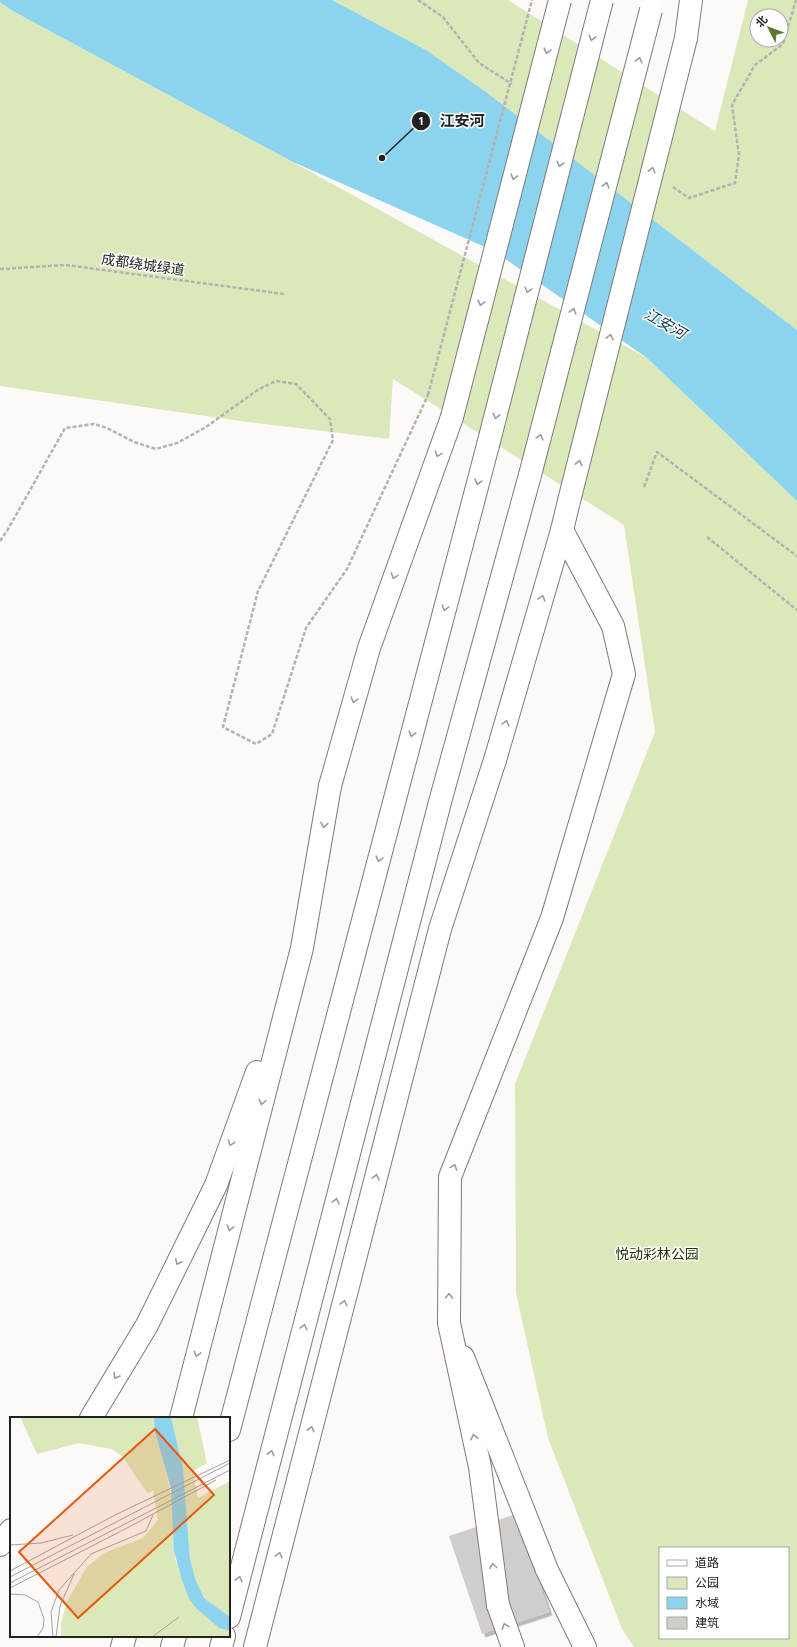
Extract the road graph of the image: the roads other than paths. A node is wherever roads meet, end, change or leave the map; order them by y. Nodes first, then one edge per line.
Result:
1 (560, 0) edge
2 (602, 0) edge
3 (691, 0) edge
4 (653, 5) edge
5 (562, 530) junction
6 (302, 948) junction
7 (449, 1323) junction
8 (92, 1417) edge
9 (181, 1417) edge
10 (230, 1426) edge
11 (10, 1531) edge
12 (0, 1544) edge
13 (230, 1613) edge
14 (124, 1637) edge
15 (175, 1637) edge
16 (224, 1637) edge
17 (122, 1647) edge
18 (172, 1647) edge
19 (221, 1647) edge
20 (256, 1647) edge
21 (513, 1647) edge
22 (584, 1647) edge

1 -> 6 main road, bridge
2 -> 10 main road, bridge
5 -> 3 main road, bridge
13 -> 4 main road, bridge
7 -> 5 main road
20 -> 5 main road
6 -> 8 main road
6 -> 9 main road
21 -> 7 main road
7 - 22 main road
11 - 12 main road
14 - 17 main road
15 - 18 main road
16 - 19 main road

